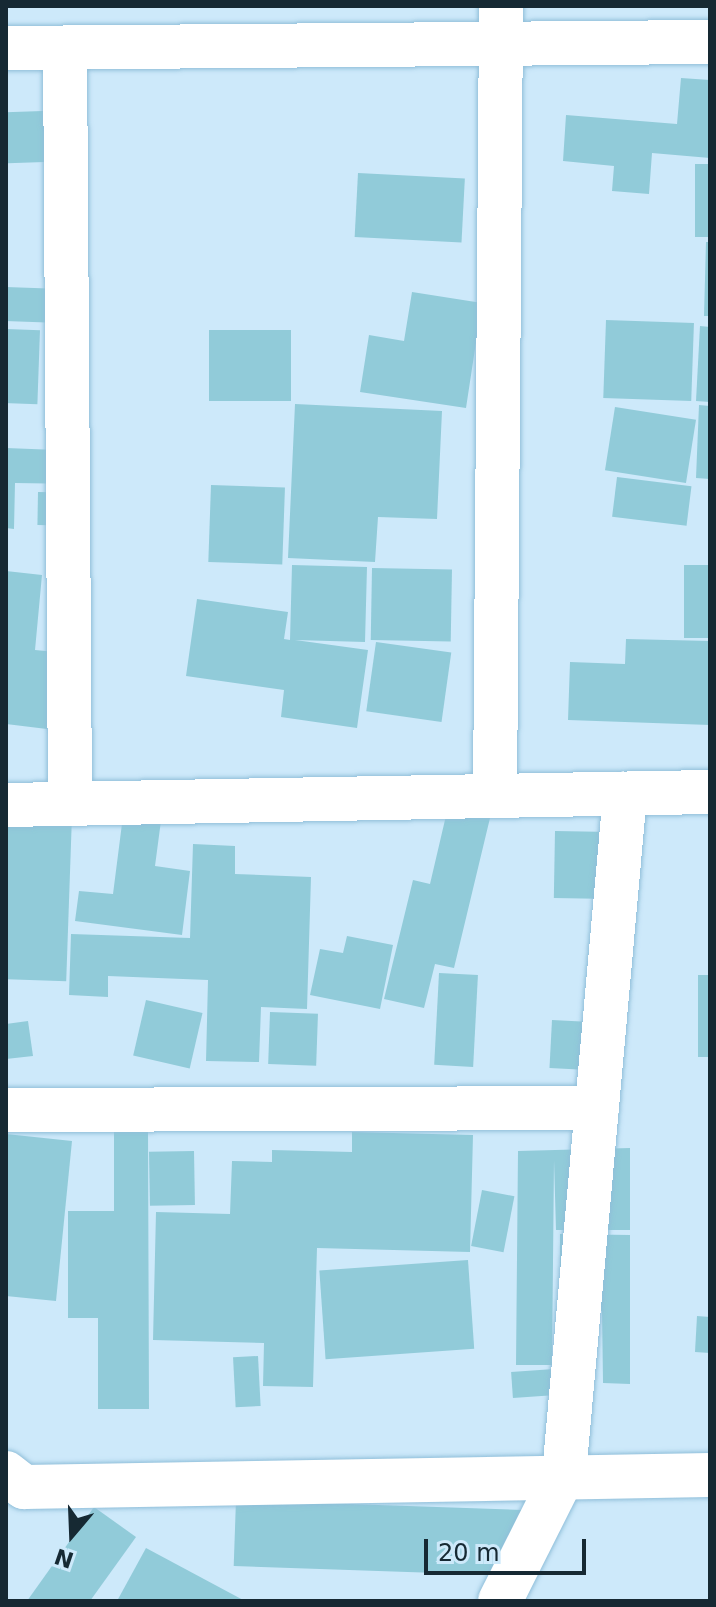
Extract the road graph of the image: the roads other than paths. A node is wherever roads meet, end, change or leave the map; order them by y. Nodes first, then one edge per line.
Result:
1 (501, 25) edge
2 (710, 42) edge
3 (6, 48) edge
4 (65, 48) junction
5 (710, 792) edge
6 (625, 794) junction
7 (495, 796) junction
8 (70, 804) junction
9 (6, 805) edge
10 (597, 1108) junction
11 (6, 1110) edge
12 (564, 1474) junction
13 (710, 1475) edge
14 (12, 1490) edge
15 (500, 1601) edge

1 - 2 street
1 - 4 street
1 - 7 street
3 - 4 street
4 - 8 street
5 - 6 street
6 - 7 street
6 - 10 street
7 - 8 street
8 - 9 street
10 - 11 street
10 - 12 street
12 - 13 street
12 - 14 street
12 - 15 street

